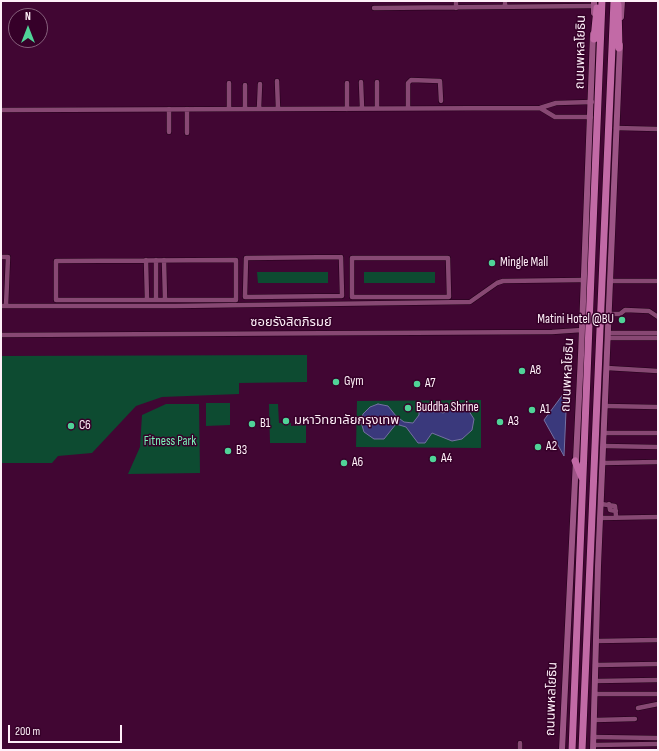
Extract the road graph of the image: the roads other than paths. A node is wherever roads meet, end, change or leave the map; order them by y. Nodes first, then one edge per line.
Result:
1 (456, 1) edge
2 (505, 1) edge
3 (602, 1) edge
4 (614, 1) edge
5 (618, 1) edge
6 (622, 1) edge
7 (595, 3) edge
8 (505, 7) junction
9 (374, 8) dead end
10 (456, 8) junction
11 (594, 39) joint
12 (619, 48) junction
13 (277, 81) dead end
14 (361, 82) dead end
15 (377, 82) dead end
16 (229, 83) dead end
17 (347, 83) dead end
18 (260, 84) dead end
19 (245, 85) dead end
20 (441, 101) dead end
21 (592, 102) junction
22 (362, 108) junction
23 (377, 108) junction
24 (408, 108) junction
25 (540, 108) junction
26 (169, 109) junction
27 (187, 109) junction
28 (229, 109) junction
29 (245, 109) junction
30 (259, 109) junction
31 (278, 109) junction
32 (347, 109) junction
33 (1, 110) edge
34 (591, 117) junction
35 (616, 128) junction
36 (658, 129) edge
37 (169, 132) dead end
38 (187, 133) dead end
39 (1, 257) edge
40 (146, 260) junction
41 (156, 260) junction
42 (164, 260) junction
43 (583, 280) junction
44 (610, 281) junction
45 (658, 281) edge
46 (294, 297) junction
47 (400, 297) junction
48 (147, 300) junction
49 (156, 300) junction
50 (165, 300) junction
51 (176, 300) junction
52 (400, 303) junction
53 (294, 304) junction
54 (4, 306) edge
55 (176, 306) junction
56 (609, 314) junction
57 (658, 317) edge
58 (582, 330) junction
59 (658, 333) edge
60 (1, 335) edge
61 (608, 335) junction
62 (658, 338) edge
63 (607, 368) junction
64 (658, 371) edge
65 (605, 406) junction
66 (658, 407) edge
67 (604, 433) junction
68 (658, 433) edge
69 (604, 446) junction
70 (658, 447) edge
71 (575, 461) junction
72 (658, 462) edge
73 (603, 463) junction
74 (583, 480) junction
75 (601, 504) junction
76 (621, 508) dead end
77 (658, 517) edge
78 (600, 518) junction
79 (569, 582) junction
80 (598, 586) junction
81 (658, 640) edge
82 (596, 641) junction
83 (658, 664) edge
84 (595, 665) junction
85 (658, 680) edge
86 (595, 681) junction
87 (594, 694) junction
88 (658, 694) edge
89 (658, 704) edge
90 (638, 708) dead end
91 (636, 719) dead end
92 (594, 720) junction
93 (593, 737) junction
94 (658, 738) edge
95 (520, 743) dead end
96 (658, 744) edge
97 (591, 748) edge
98 (520, 750) edge
99 (562, 750) edge
100 (566, 750) edge
101 (572, 750) edge
102 (582, 750) edge

1 - 10 street
2 - 8 street
3 - 74 highway, ถนนพหลโยธิน
4 - 102 highway
5 - 12 highway
6 - 12 main road
7 - 8 street
7 - 11 highway
8 - 10 street
9 - 10 street
11 - 21 main road, ถนนพหลโยธิน
12 - 35 main road
13 - 31 street
14 - 22 street
15 - 23 street
16 - 28 street
17 - 32 street
18 - 30 street
19 - 29 street
20 - 24 street
21 - 25 street
21 - 34 main road, ถนนพหลโยธิน
22 - 23 street
22 - 32 street
23 - 24 street
24 - 25 street
25 - 34 street
26 - 27 street
26 - 33 street
26 - 37 street
27 - 28 street
27 - 38 street
28 - 29 street
29 - 30 street
30 - 31 street
31 - 32 street
34 - 43 main road, ถนนพหลโยธิน
35 - 36 street
35 - 44 main road
39 - 54 street
40 - 41 street
40 - 48 street
40 - 48 street
41 - 42 street
41 - 49 street
42 - 50 street
42 - 51 street
43 - 52 street
43 - 58 main road, ถนนพหลโยธิน
44 - 45 street
44 - 56 main road
46 - 46 street
46 - 53 street
47 - 47 street
47 - 52 street
48 - 49 street
49 - 50 street
50 - 51 street
51 - 55 street
52 - 53 street
53 - 55 street
54 - 55 street
56 - 57 street
56 - 61 main road
58 - 60 street, ซอยรังสิตภิรมย์
58 - 71 main road, ถนนพหลโยธิน
59 - 61 street
61 - 62 street
61 - 63 main road
63 - 64 street
63 - 65 main road
65 - 66 street
65 - 67 main road
67 - 68 street
67 - 69 main road
69 - 70 street
69 - 73 main road
71 - 74 highway
71 - 79 main road, ถนนพหลโยธิน
72 - 73 street
73 - 75 main road
74 - 101 highway, ถนนพหลโยธิน
75 - 76 street
75 - 78 main road
77 - 78 street
78 - 80 main road
79 - 99 main road, ถนนพหลโยธิน
79 - 100 main road
80 - 82 main road
80 - 97 main road
81 - 82 street
82 - 84 main road
83 - 84 street
84 - 86 main road
85 - 86 street
86 - 87 main road
87 - 88 street
87 - 92 main road
89 - 90 street
91 - 92 street
92 - 93 main road
93 - 94 street
93 - 97 main road
95 - 98 street
96 - 97 street

